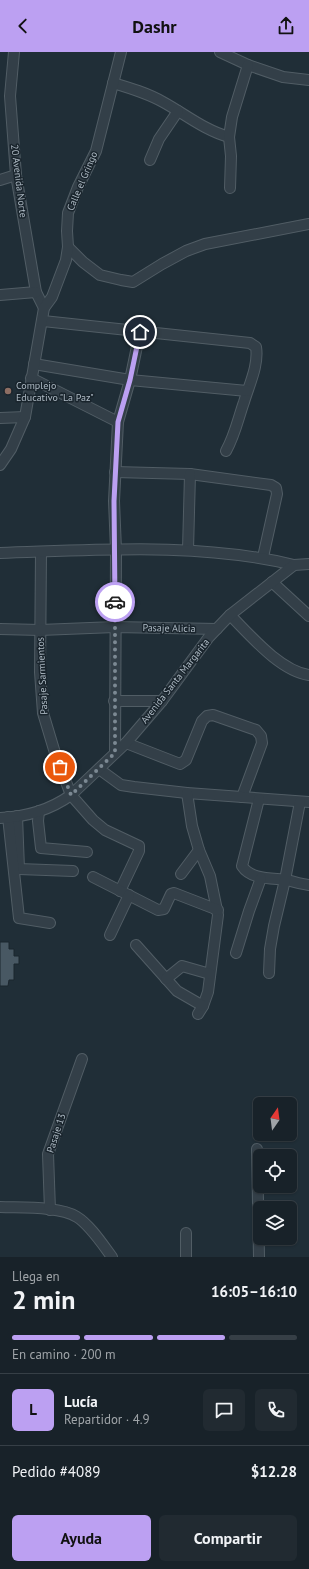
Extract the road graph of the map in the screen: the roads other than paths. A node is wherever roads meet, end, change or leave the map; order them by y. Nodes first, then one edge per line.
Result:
1 (14, 52) edge
2 (121, 52) edge
3 (220, 52) edge
4 (248, 64) junction
5 (309, 80) edge
6 (113, 83) junction
7 (178, 111) junction
8 (229, 137) junction
9 (150, 160) dead end
10 (16, 175) junction
11 (0, 180) edge
12 (230, 188) dead end
13 (309, 224) edge
14 (68, 246) junction
15 (36, 292) junction
16 (0, 295) edge
17 (44, 308) junction
18 (43, 321) junction
19 (140, 332) junction
20 (34, 364) junction
21 (31, 378) junction
22 (130, 380) junction
23 (247, 391) junction
24 (25, 417) junction
25 (0, 418) edge
26 (118, 422) junction
27 (226, 451) dead end
28 (0, 465) edge
29 (115, 472) junction
30 (190, 474) junction
31 (116, 550) junction
32 (188, 550) junction
33 (41, 552) junction
34 (0, 553) edge
35 (263, 557) junction
36 (309, 564) edge
37 (294, 565) junction
38 (272, 582) junction
39 (230, 615) junction
40 (309, 616) edge
41 (115, 627) junction
42 (218, 629) junction
43 (0, 630) edge
44 (40, 630) junction
45 (309, 675) edge
46 (162, 701) junction
47 (114, 702) junction
48 (126, 743) junction
49 (115, 753) junction
50 (99, 769) junction
51 (187, 793) junction
52 (71, 795) junction
53 (242, 797) junction
54 (258, 799) junction
55 (304, 802) edge
56 (39, 811) junction
57 (8, 817) edge
58 (199, 850) junction
59 (87, 852) dead end
60 (73, 871) dead end
61 (181, 874) dead end
62 (93, 877) dead end
63 (261, 878) junction
64 (285, 880) junction
65 (309, 885) edge
66 (124, 893) junction
67 (218, 910) junction
68 (50, 923) dead end
69 (110, 935) dead end
70 (136, 945) dead end
71 (236, 953) dead end
72 (269, 973) dead end
73 (210, 974) junction
74 (166, 979) junction
75 (82, 1059) dead end
76 (258, 1193) edge
77 (0, 1207) edge
78 (50, 1210) junction
79 (186, 1233) dead end
80 (112, 1257) edge
81 (186, 1257) edge
82 (259, 1257) edge

1 - 10 street, 20 Avenida Norte
2 - 6 street, Calle el Gringo
3 - 4 street
4 - 5 street
4 - 8 street
6 - 7 street
6 - 14 street, Calle el Gringo
7 - 8 street
7 - 9 street
8 - 12 street
10 - 11 street
10 - 15 street, 20 Avenida Norte
13 - 14 street
14 - 17 street, Calle el Gringo
15 - 16 street
15 - 17 street, 20 Avenida Norte
17 - 18 street
18 - 19 street
18 - 20 street
19 - 22 street
19 - 23 street
20 - 21 street
20 - 22 street
21 - 24 street
21 - 26 street
22 - 23 street
22 - 26 street
23 - 27 street
24 - 25 street
24 - 28 street
26 - 29 street
29 - 30 street
29 - 31 street
30 - 32 street
30 - 35 street
31 - 32 street
31 - 33 street
31 - 41 street
32 - 35 street
33 - 34 street
33 - 44 street, Pasaje Sarmientos
35 - 37 street
36 - 37 street
37 - 38 street, Avenida Santa Margarita
38 - 39 street, Avenida Santa Margarita
38 - 40 street
39 - 42 street, Avenida Santa Margarita
39 - 45 street
41 - 42 street, Pasaje Alicia
41 - 44 street, Pasaje Alicia
41 - 47 street
42 - 46 street, Avenida Santa Margarita
43 - 44 street, Pasaje Alicia
44 - 52 street, Pasaje Sarmientos
46 - 47 street
46 - 48 street, Avenida Santa Margarita
47 - 49 street
48 - 49 street, Avenida Santa Margarita
48 - 53 street
49 - 50 street, Avenida Santa Margarita
50 - 51 street
50 - 52 street, Avenida Santa Margarita
51 - 53 street
51 - 58 street
52 - 56 street, Avenida Santa Margarita
52 - 66 street
53 - 54 street
54 - 55 street
54 - 63 street
55 - 64 street
56 - 57 street, Avenida Santa Margarita
56 - 59 street
57 - 60 street
57 - 68 street
58 - 61 street
58 - 67 street
62 - 66 street
63 - 64 street
63 - 71 street
64 - 65 street
64 - 72 street
66 - 67 street
66 - 69 street
67 - 73 street
70 - 74 street
73 - 74 street
73 - 74 street
75 - 78 street, Pasaje 13
76 - 82 street
77 - 78 street
78 - 80 street
79 - 81 street

